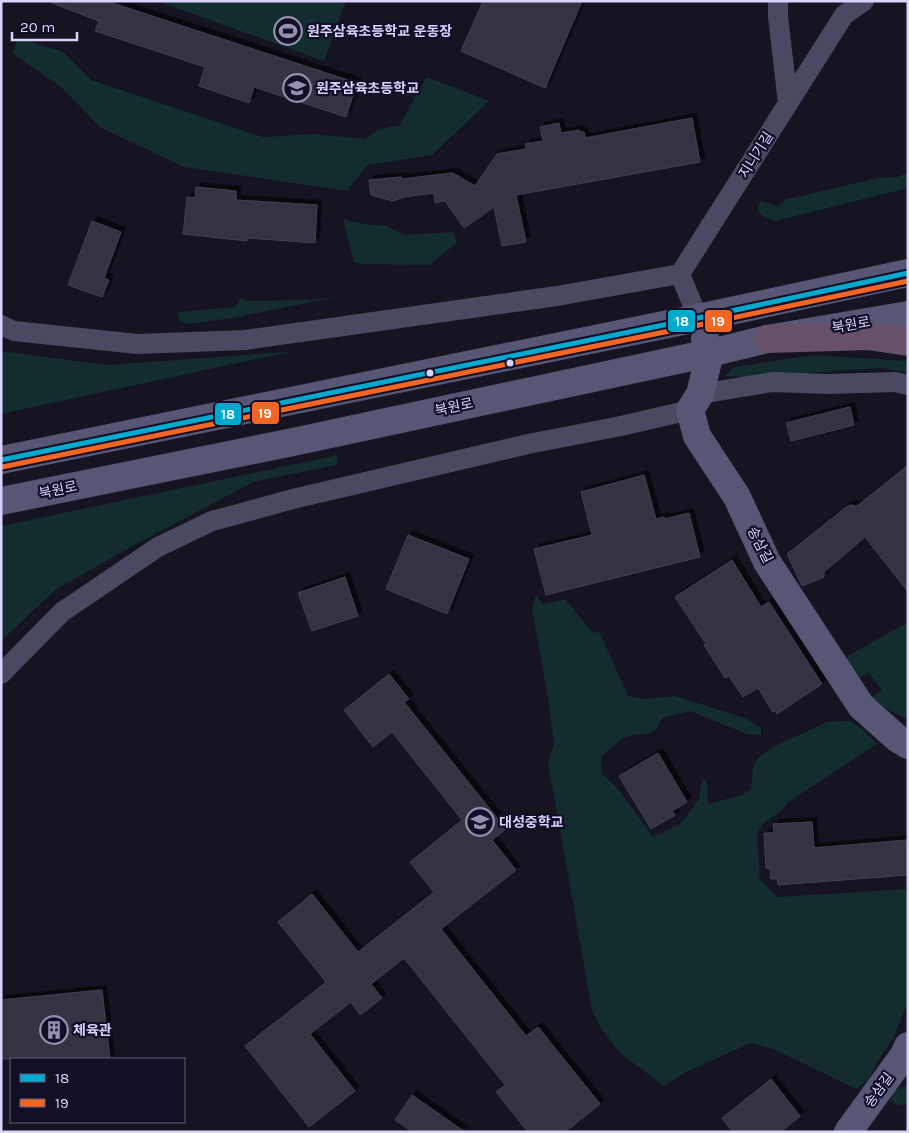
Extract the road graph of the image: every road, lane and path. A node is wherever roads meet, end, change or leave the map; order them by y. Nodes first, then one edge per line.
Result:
1 (778, 1) edge
2 (864, 1) edge
3 (788, 103) junction
4 (908, 273) edge
5 (680, 274) junction
6 (908, 315) edge
7 (698, 318) junction
8 (1, 325) edge
9 (767, 339) junction
10 (908, 342) edge
11 (710, 353) junction
12 (908, 385) edge
13 (695, 402) junction
14 (1, 460) edge
15 (1, 501) edge
16 (1, 674) edge
17 (908, 745) edge
18 (908, 1046) edge
19 (848, 1132) edge

1 - 3 street
2 - 3 street, 지니기길
3 - 5 street, 지니기길
4 - 7 street
5 - 7 street
5 - 8 street
6 - 9 street, 북원로
7 - 11 street
7 - 14 street
9 - 10 highway
9 - 11 street, 북원로
11 - 13 street, 송삼길
11 - 15 street, 북원로
12 - 13 street
13 - 16 street
13 - 17 street, 송삼길
18 - 19 street, 송삼길

